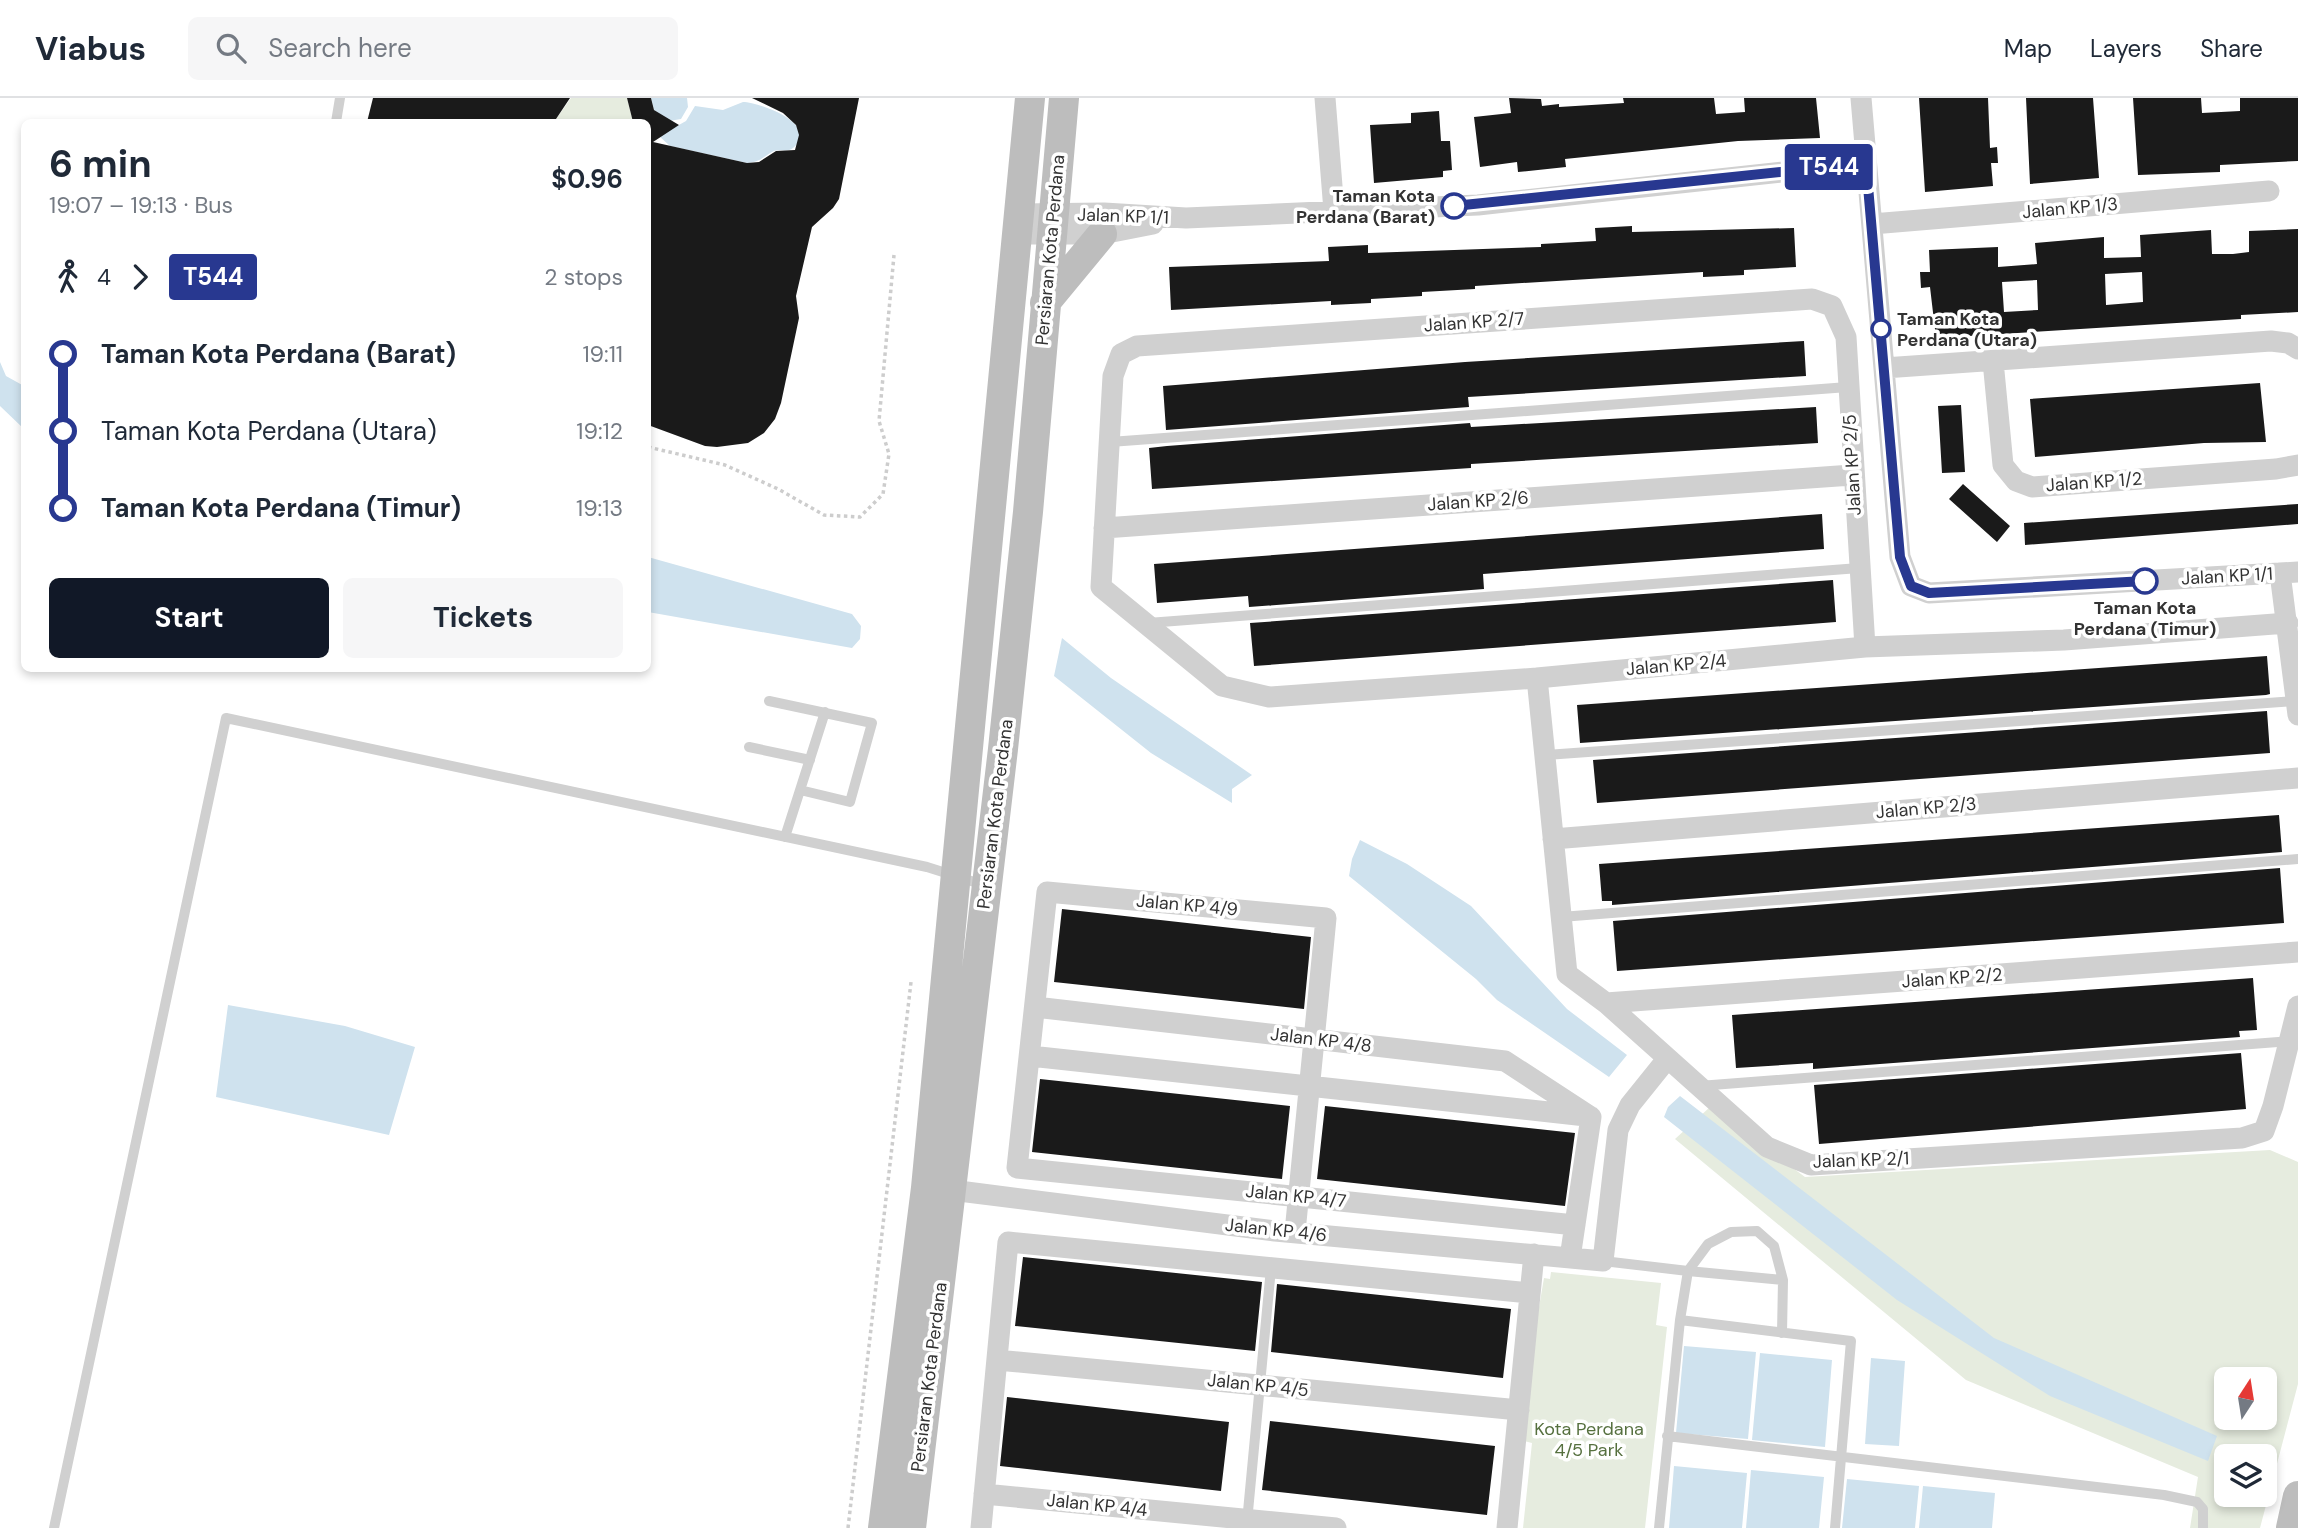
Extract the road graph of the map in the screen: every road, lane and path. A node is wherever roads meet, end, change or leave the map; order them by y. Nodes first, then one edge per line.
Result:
1 (340, 98) edge
2 (1030, 98) edge
3 (1064, 98) edge
4 (1325, 98) edge
5 (1861, 98) edge
6 (336, 119) edge
7 (1866, 163) junction
8 (2269, 191) dead end
9 (1334, 211) junction
10 (1186, 218) junction
11 (1018, 224) junction
12 (1052, 224) junction
13 (1872, 225) junction
14 (1102, 234) junction
15 (894, 254) dead end
16 (1812, 299) joint
17 (1045, 303) junction
18 (2298, 349) edge
19 (1993, 361) junction
20 (1884, 368) junction
21 (1848, 387) junction
22 (1110, 442) junction
23 (651, 448) edge
24 (2298, 465) edge
25 (1852, 475) junction
26 (1104, 528) junction
27 (1859, 568) junction
28 (2289, 573) edge
29 (2288, 622) junction
30 (1146, 623) junction
31 (1865, 647) junction
32 (1537, 678) junction
33 (769, 701) dead end
34 (2297, 708) edge
35 (825, 712) junction
36 (749, 747) dead end
37 (1546, 755) junction
38 (810, 760) junction
39 (2298, 778) edge
40 (800, 790) junction
41 (785, 837) junction
42 (1553, 839) junction
43 (2298, 859) edge
44 (957, 878) junction
45 (986, 886) junction
46 (1562, 917) junction
47 (2298, 952) edge
48 (911, 982) dead end
49 (1606, 1003) junction
50 (2298, 1006) edge
51 (1035, 1007) junction
52 (1314, 1040) junction
53 (2290, 1041) junction
54 (1030, 1056) junction
55 (1667, 1059) junction
56 (1310, 1085) junction
57 (1698, 1086) junction
58 (1591, 1117) junction
59 (951, 1190) junction
60 (1298, 1197) junction
61 (1576, 1225) junction
62 (1285, 1232) junction
63 (1534, 1254) junction
64 (1570, 1258) junction
65 (1603, 1261) junction
66 (1271, 1268) junction
67 (1688, 1270) junction
68 (1783, 1280) junction
69 (1530, 1293) junction
70 (1680, 1320) junction
71 (1782, 1333) junction
72 (997, 1360) junction
73 (1260, 1385) junction
74 (1519, 1410) junction
75 (1667, 1436) junction
76 (1841, 1457) junction
77 (984, 1494) junction
78 (2298, 1496) edge
79 (1247, 1524) edge
80 (54, 1528) edge
81 (848, 1528) edge
82 (883, 1528) edge
83 (911, 1528) edge
84 (981, 1528) edge
85 (1336, 1528) edge
86 (1507, 1528) edge
87 (1659, 1528) edge
88 (1835, 1528) edge
89 (2203, 1528) edge
90 (2291, 1528) edge

1 - 6 lane
2 - 11 street, Persiaran Kota Perdana
3 - 12 street, Persiaran Kota Perdana
4 - 9 street
5 - 7 street, Jalan KP 1/1
7 - 9 street, Jalan KP 1/1
7 - 13 street, Jalan KP 1/1
8 - 13 street, Jalan KP 1/3
9 - 10 street, Jalan KP 1/1
10 - 12 street, Jalan KP 1/1
10 - 14 street, Jalan KP 1/1
11 - 12 street, Jalan KP 1/1
11 - 44 street, Persiaran Kota Perdana
12 - 14 street, Jalan KP 1/1
12 - 17 street, Persiaran Kota Perdana
13 - 20 street, Jalan KP 1/1
14 - 17 street
15 - 23 path
16 - 21 street, Jalan KP 2/5
16 - 22 street, Jalan KP 2/7
17 - 45 street, Persiaran Kota Perdana
18 - 19 street
19 - 20 street
19 - 24 street, Jalan KP 1/2
20 - 28 street, Jalan KP 1/1
21 - 22 lane
21 - 25 street, Jalan KP 2/5
22 - 26 street
25 - 26 street, Jalan KP 2/6
25 - 27 street, Jalan KP 2/5
26 - 30 street, Jalan KP 2/4
27 - 30 lane
27 - 31 street, Jalan KP 2/5
28 - 29 street
29 - 31 street, Jalan KP 2/4
29 - 34 street
30 - 32 street, Jalan KP 2/4
31 - 32 street, Jalan KP 2/4
32 - 37 street, Jalan KP 2/1
33 - 35 lane
34 - 37 lane
35 - 38 lane
35 - 40 lane
36 - 38 lane
37 - 42 street, Jalan KP 2/1
38 - 40 lane
39 - 42 street, Jalan KP 2/3
40 - 41 lane
41 - 44 lane
41 - 80 lane
42 - 46 street, Jalan KP 2/1
43 - 46 lane
44 - 45 lane
44 - 82 street, Persiaran Kota Perdana
45 - 59 street, Persiaran Kota Perdana
46 - 49 street, Jalan KP 2/1
47 - 49 street, Jalan KP 2/2
48 - 81 path
49 - 55 street, Jalan KP 2/1
50 - 53 street, Jalan KP 2/1
51 - 52 street, Jalan KP 4/8
51 - 52 street, Jalan KP 4/9
51 - 54 street
52 - 56 street
52 - 58 street, Jalan KP 4/8
53 - 57 lane
53 - 57 street, Jalan KP 2/1
54 - 56 street
54 - 60 street, Jalan KP 4/7
55 - 57 street, Jalan KP 2/1
55 - 65 street
56 - 58 street
56 - 60 street
58 - 61 street
59 - 62 street, Jalan KP 4/6
59 - 83 street, Persiaran Kota Perdana
60 - 61 street, Jalan KP 4/7
60 - 62 street
61 - 64 street
62 - 63 street, Jalan KP 4/6
62 - 66 street
63 - 64 street, Jalan KP 4/6
63 - 69 street
64 - 65 street, Jalan KP 4/6
65 - 67 lane
66 - 69 street
66 - 72 street
66 - 73 lane
67 - 68 lane
67 - 68 lane
67 - 70 lane
68 - 71 lane
69 - 74 street
70 - 71 lane
70 - 75 lane
71 - 76 lane
72 - 73 street, Jalan KP 4/5
72 - 77 street
73 - 74 street, Jalan KP 4/5
73 - 79 lane
74 - 86 street
75 - 76 lane
75 - 87 lane
76 - 88 lane
76 - 89 lane
77 - 79 street, Jalan KP 4/4
77 - 84 street
78 - 90 street
79 - 85 street, Jalan KP 4/4

